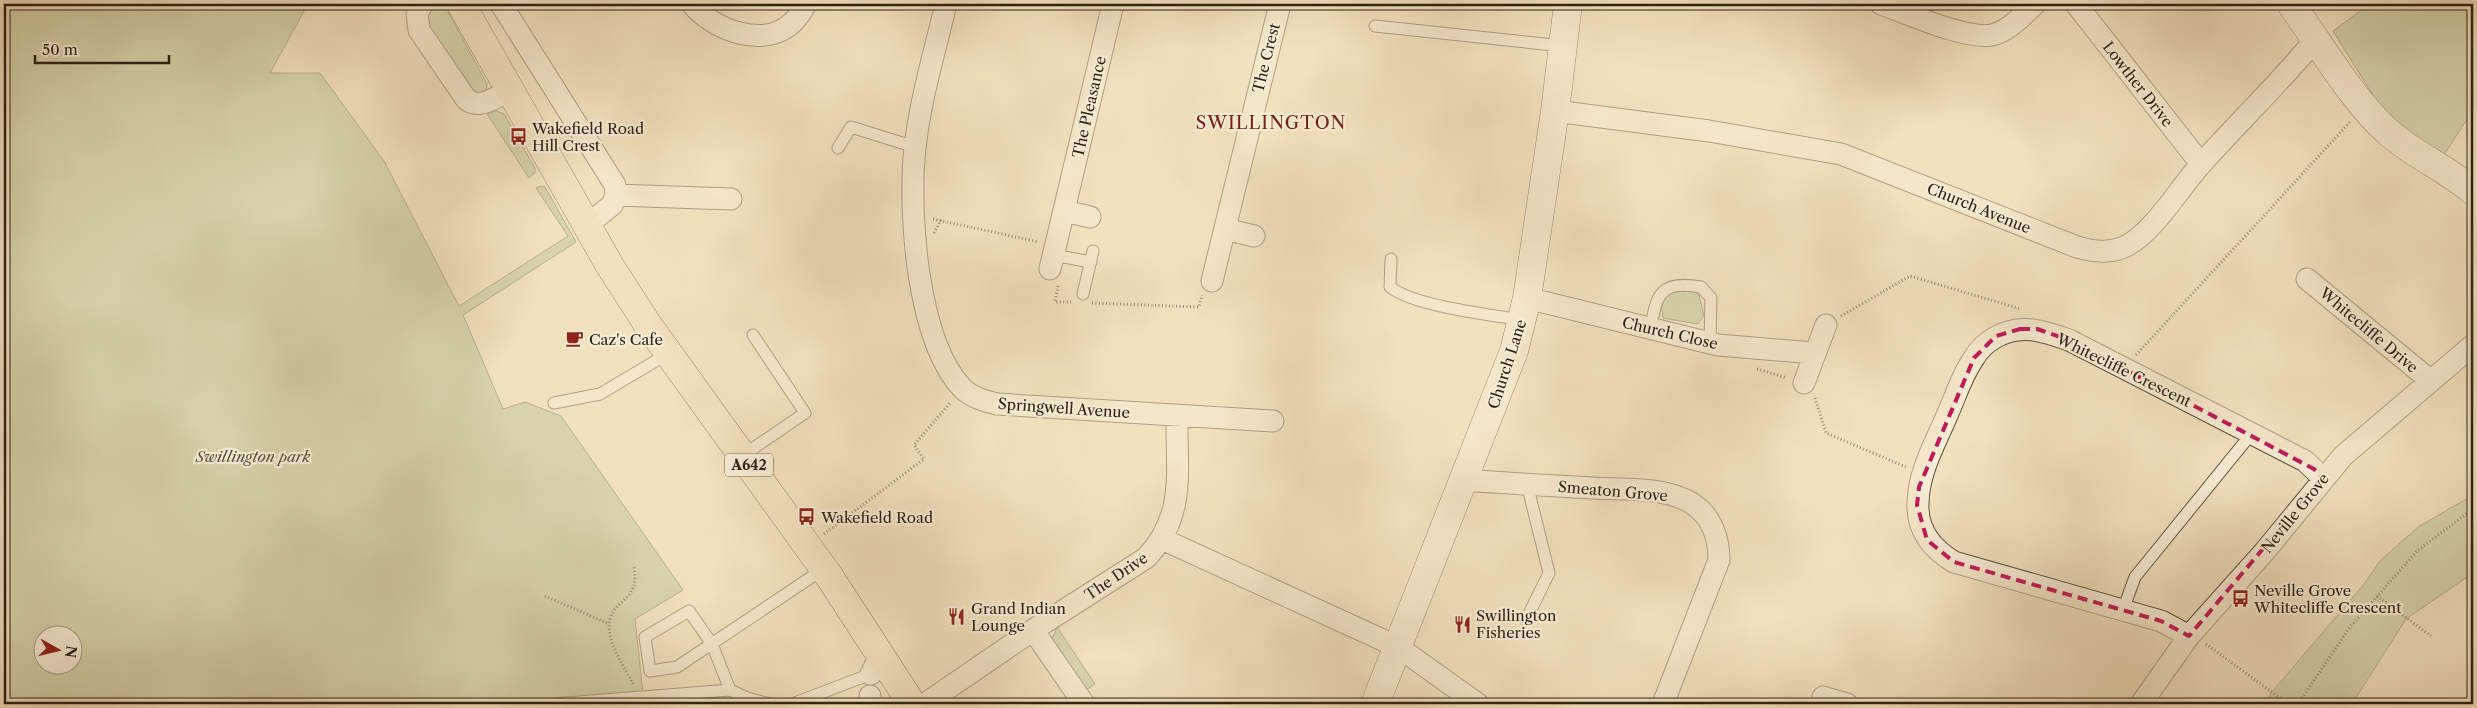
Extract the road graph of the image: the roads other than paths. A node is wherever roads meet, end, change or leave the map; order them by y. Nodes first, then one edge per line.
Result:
1 (422, 4) edge
2 (461, 4) edge
3 (501, 4) edge
4 (692, 4) edge
5 (806, 4) edge
6 (946, 4) edge
7 (1113, 4) edge
8 (1280, 4) edge
9 (1568, 4) edge
10 (1881, 4) edge
11 (2035, 4) edge
12 (2076, 4) edge
13 (2291, 4) edge
14 (1375, 26) dead end
15 (2316, 39) junction
16 (1563, 46) junction
17 (511, 90) junction
18 (1555, 110) junction
19 (915, 147) junction
20 (838, 148) dead end
21 (2201, 164) junction
22 (2473, 191) edge
23 (616, 196) junction
24 (731, 199) dead end
25 (1065, 211) junction
26 (1090, 217) dead end
27 (588, 224) junction
28 (1225, 229) junction
29 (1254, 236) dead end
30 (1053, 256) joint
31 (1391, 259) dead end
32 (2307, 279) dead end
33 (1212, 281) road end
34 (1083, 298) road end
35 (1525, 309) junction
36 (1826, 325) road end
37 (1651, 328) junction
38 (753, 335) dead end
39 (1710, 343) junction
40 (2473, 345) edge
41 (1814, 353) junction
42 (669, 354) junction
43 (2431, 381) junction
44 (1804, 383) road end
45 (554, 403) dead end
46 (1177, 415) junction
47 (1273, 421) dead end
48 (2252, 433) junction
49 (742, 456) junction
50 (2323, 478) junction
51 (1463, 480) junction
52 (1527, 484) junction
53 (1162, 539) junction
54 (824, 569) junction
55 (2123, 610) junction
56 (1526, 620) dead end
57 (1033, 630) junction
58 (2190, 636) junction
59 (712, 644) junction
60 (1398, 647) junction
61 (876, 664) junction
62 (730, 690) junction
63 (1823, 697) dead end
64 (763, 703) edge
65 (554, 704) edge
66 (792, 704) edge
67 (912, 704) edge
68 (925, 704) edge
69 (1084, 704) edge
70 (1374, 704) edge
71 (1478, 704) edge
72 (1664, 704) edge
73 (1847, 704) edge
74 (2141, 704) edge

1 - 17 street
2 - 17 main road, A642
3 - 23 street
4 - 5 street
6 - 19 street
7 - 25 street, The Pleasance
8 - 28 street, The Crest
9 - 16 street, Church Lane
10 - 11 street
12 - 21 street, Lowther Drive
13 - 15 street
14 - 16 lane
15 - 21 street, Church Avenue
15 - 22 street
16 - 18 street, Church Lane
17 - 27 main road, A642
18 - 21 street, Church Avenue
18 - 35 street, Church Lane
19 - 20 lane
19 - 46 street, Springwell Avenue
23 - 24 street
23 - 27 street
25 - 26 street
25 - 30 street, The Pleasance
27 - 42 main road, A642
28 - 29 street
28 - 33 street, The Crest
30 - 34 lane
31 - 35 lane
32 - 43 street, Whitecliffe Drive
35 - 37 street, Church Close
35 - 51 street, Church Lane
36 - 41 street
37 - 39 street, Church Close
37 - 39 lane
38 - 49 lane
39 - 41 street, Church Close
40 - 43 street, Neville Grove
41 - 44 street
42 - 45 lane
42 - 49 main road, A642
43 - 50 street, Neville Grove
46 - 47 street, Springwell Avenue
46 - 53 street
48 - 50 street, Whitecliffe Crescent
48 - 55 lane
48 - 55 street, Whitecliffe Crescent
49 - 54 main road, A642
50 - 58 street, Neville Grove
51 - 52 street, Smeaton Grove
51 - 60 street, Church Lane
52 - 56 lane
52 - 72 street, Smeaton Grove
53 - 57 street, The Drive
53 - 60 street, The Drive
54 - 59 lane
54 - 61 main road, A642
55 - 58 street, Whitecliffe Crescent
57 - 68 street, The Drive
57 - 69 street
58 - 74 street, Neville Grove
59 - 59 lane
59 - 62 lane
60 - 70 street, Church Lane
60 - 71 street
61 - 66 lane
61 - 67 main road, A642
62 - 64 lane
62 - 65 lane
63 - 73 street

